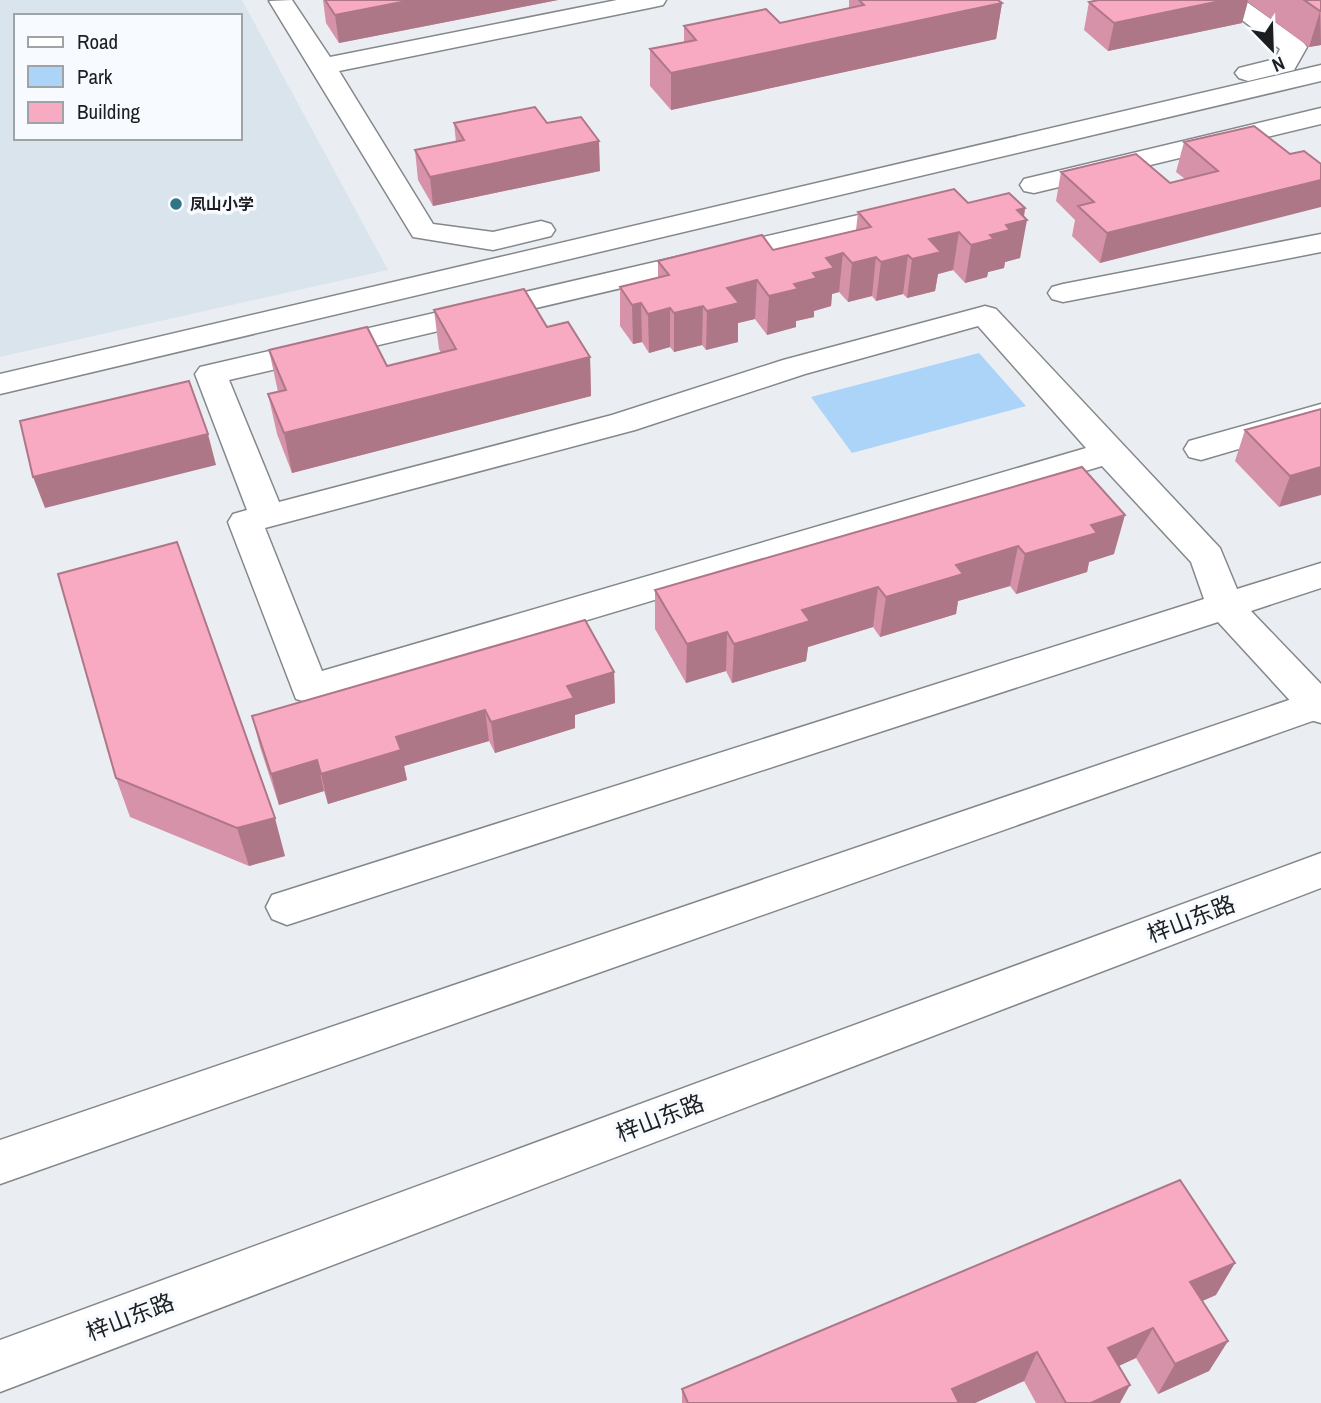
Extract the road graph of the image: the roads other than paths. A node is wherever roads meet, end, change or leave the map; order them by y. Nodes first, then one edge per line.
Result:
1 (654, 0) edge
2 (1228, 0) edge
3 (281, 1) edge
4 (323, 66) junction
5 (1321, 73) edge
6 (1106, 96) dead end
7 (1321, 117) edge
8 (1034, 185) dead end
9 (940, 205) edge
10 (562, 225) dead end
11 (1321, 243) edge
12 (1063, 293) dead end
13 (0, 384) edge
14 (1321, 414) edge
15 (1201, 449) dead end
16 (1109, 453) junction
17 (267, 516) junction
18 (1321, 575) edge
19 (1226, 606) junction
20 (1320, 705) edge
21 (1321, 870) edge
22 (288, 907) dead end
23 (0, 1162) edge
24 (0, 1366) edge

1 - 4 main road
2 - 6 main road
3 - 4 main road
4 - 10 main road
5 - 13 main road
7 - 8 main road
9 - 17 main road
11 - 12 main road
14 - 15 main road
16 - 17 main road
16 - 17 main road
16 - 19 main road
18 - 19 main road
19 - 20 main road
19 - 22 main road
20 - 23 main road
21 - 24 main road, 梓山东路

